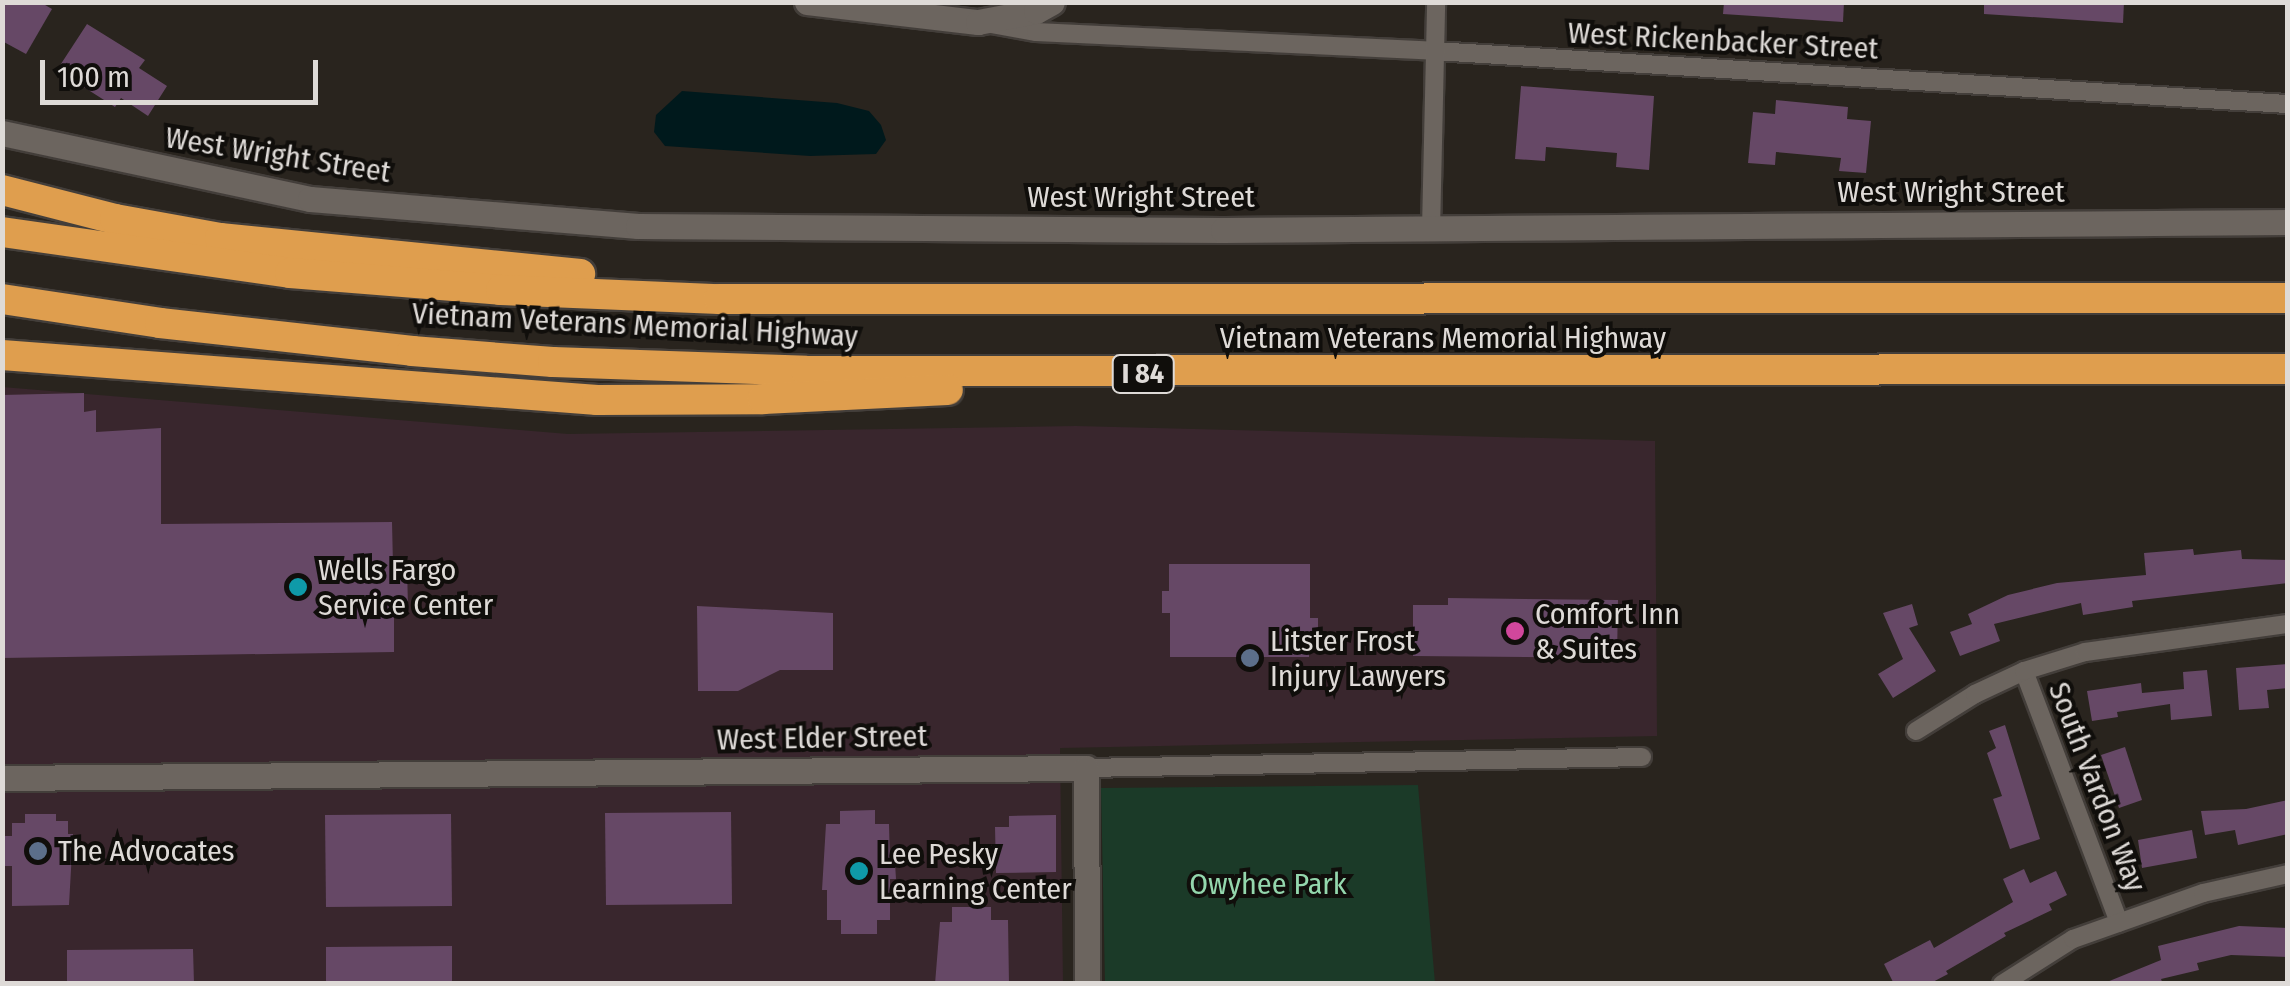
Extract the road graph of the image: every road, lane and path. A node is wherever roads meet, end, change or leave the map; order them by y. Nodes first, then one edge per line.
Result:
1 (807, 2) edge
2 (1052, 2) edge
3 (1436, 2) edge
4 (978, 22) junction
5 (1435, 51) junction
6 (2288, 104) edge
7 (2, 134) edge
8 (2, 190) edge
9 (2288, 222) edge
10 (1431, 230) junction
11 (2, 232) edge
12 (2288, 298) edge
13 (2, 300) edge
14 (937, 302) junction
15 (2, 355) edge
16 (2288, 369) edge
17 (1161, 374) junction
18 (2288, 624) edge
19 (2024, 671) junction
20 (1916, 731) dead end
21 (1642, 757) dead end
22 (1086, 768) junction
23 (2, 778) edge
24 (2288, 874) edge
25 (2119, 923) junction
26 (1086, 984) edge
27 (2002, 984) edge

1 - 4 street
2 - 4 street
3 - 5 street
4 - 5 street, West Rickenbacker Street
5 - 6 street, West Rickenbacker Street
5 - 10 street
7 - 10 street, West Wright Street
8 - 14 highway
9 - 10 street, West Wright Street
11 - 14 highway, Vietnam Veterans Memorial Highway
12 - 14 highway, Vietnam Veterans Memorial Highway
13 - 17 highway, Vietnam Veterans Memorial Highway / I 84
15 - 17 highway
16 - 17 highway, Vietnam Veterans Memorial Highway / I 84
18 - 19 street
19 - 20 street
19 - 25 street, South Vardon Way
21 - 22 street, West Elder Street
22 - 23 street, West Elder Street
22 - 26 street
24 - 25 street
25 - 27 street

